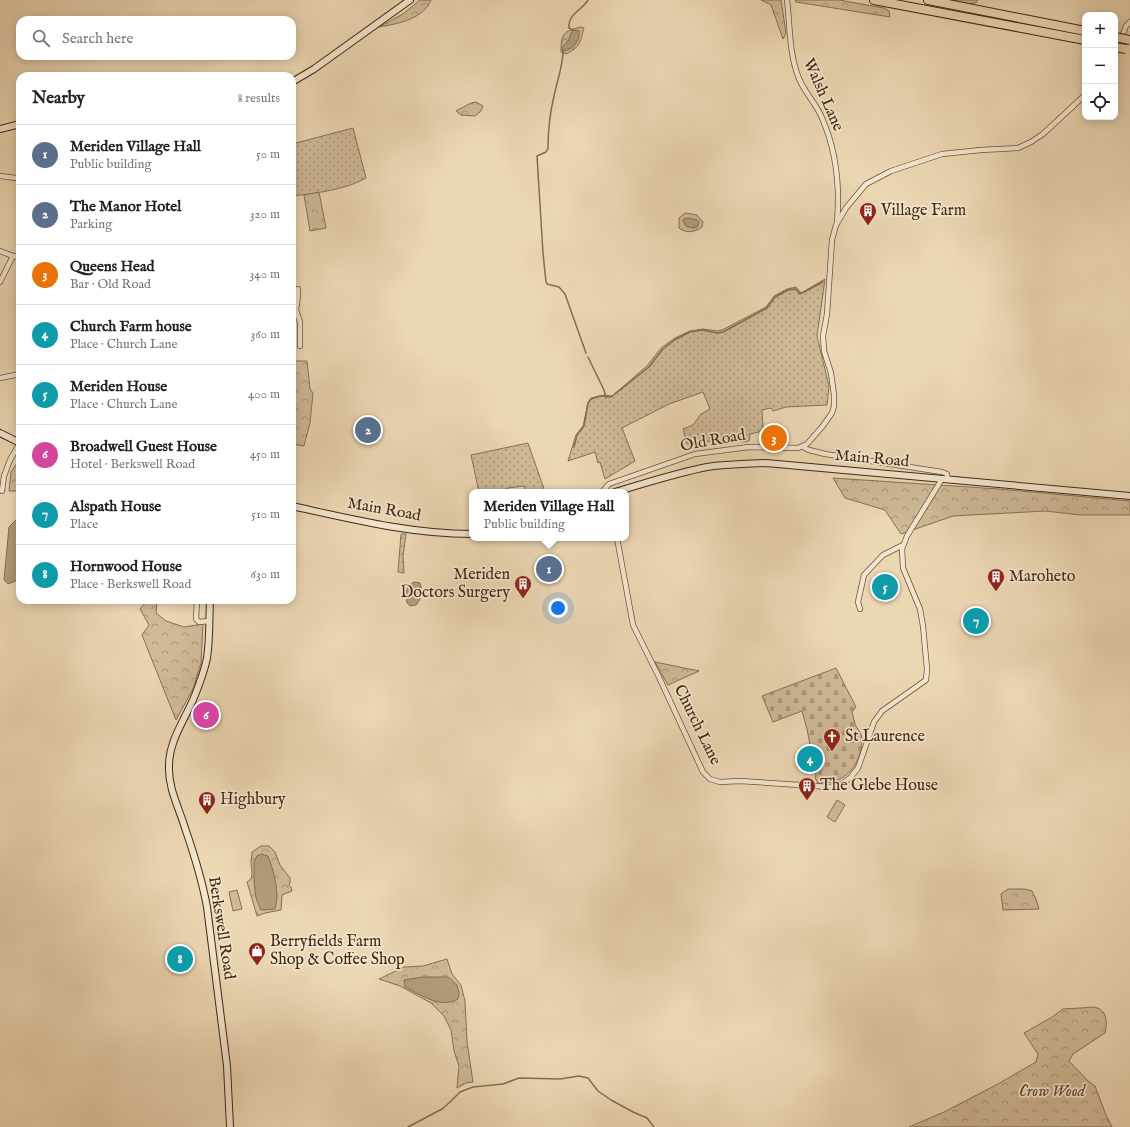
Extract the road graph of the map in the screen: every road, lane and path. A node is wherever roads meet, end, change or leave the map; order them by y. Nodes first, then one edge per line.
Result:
1 (410, 0) edge
2 (787, 0) edge
3 (874, 0) edge
4 (928, 0) edge
5 (1130, 22) edge
6 (1082, 30) edge
7 (1118, 38) edge
8 (1082, 39) edge
9 (1130, 40) edge
10 (1118, 47) edge
11 (1117, 48) edge
12 (1128, 49) edge
13 (296, 80) edge
14 (1082, 97) edge
15 (16, 125) edge
16 (0, 129) edge
17 (0, 176) edge
18 (16, 178) dead end
19 (839, 203) junction
20 (846, 208) junction
21 (836, 225) junction
22 (0, 251) edge
23 (13, 256) junction
24 (16, 256) edge
25 (0, 282) edge
26 (298, 289) dead end
27 (296, 303) edge
28 (296, 314) edge
29 (300, 346) dead end
30 (16, 375) edge
31 (0, 378) edge
32 (0, 433) edge
33 (16, 441) edge
34 (803, 447) junction
35 (16, 450) edge
36 (945, 479) junction
37 (605, 489) edge
38 (625, 489) edge
39 (2, 491) dead end
40 (1130, 496) edge
41 (296, 507) edge
42 (469, 534) edge
43 (618, 541) edge
44 (903, 546) junction
45 (197, 604) edge
46 (210, 604) edge
47 (860, 609) dead end
48 (209, 621) junction
49 (230, 1127) edge

1 - 13 main road
2 - 19 street, Walsh Lane
3 - 8 highway
4 - 6 highway
5 - 11 street
7 - 9 highway, bridge
10 - 12 highway, bridge
14 - 20 street
15 - 16 main road
17 - 18 street
19 - 20 street
19 - 21 street, Walsh Lane
20 - 21 street
21 - 34 street
22 - 23 street
23 - 24 street
23 - 25 street
26 - 27 street
28 - 29 street
30 - 31 street
32 - 33 main road
34 - 36 street, Old Road
34 - 37 street, Old Road
35 - 39 street
36 - 38 main road, Main Road
36 - 40 main road, Main Road
36 - 44 street, Church Lane
41 - 42 main road, Main Road
43 - 44 street, Church Lane
44 - 47 street
45 - 48 street
46 - 48 main road, Berkswell Road
48 - 49 main road, Berkswell Road

